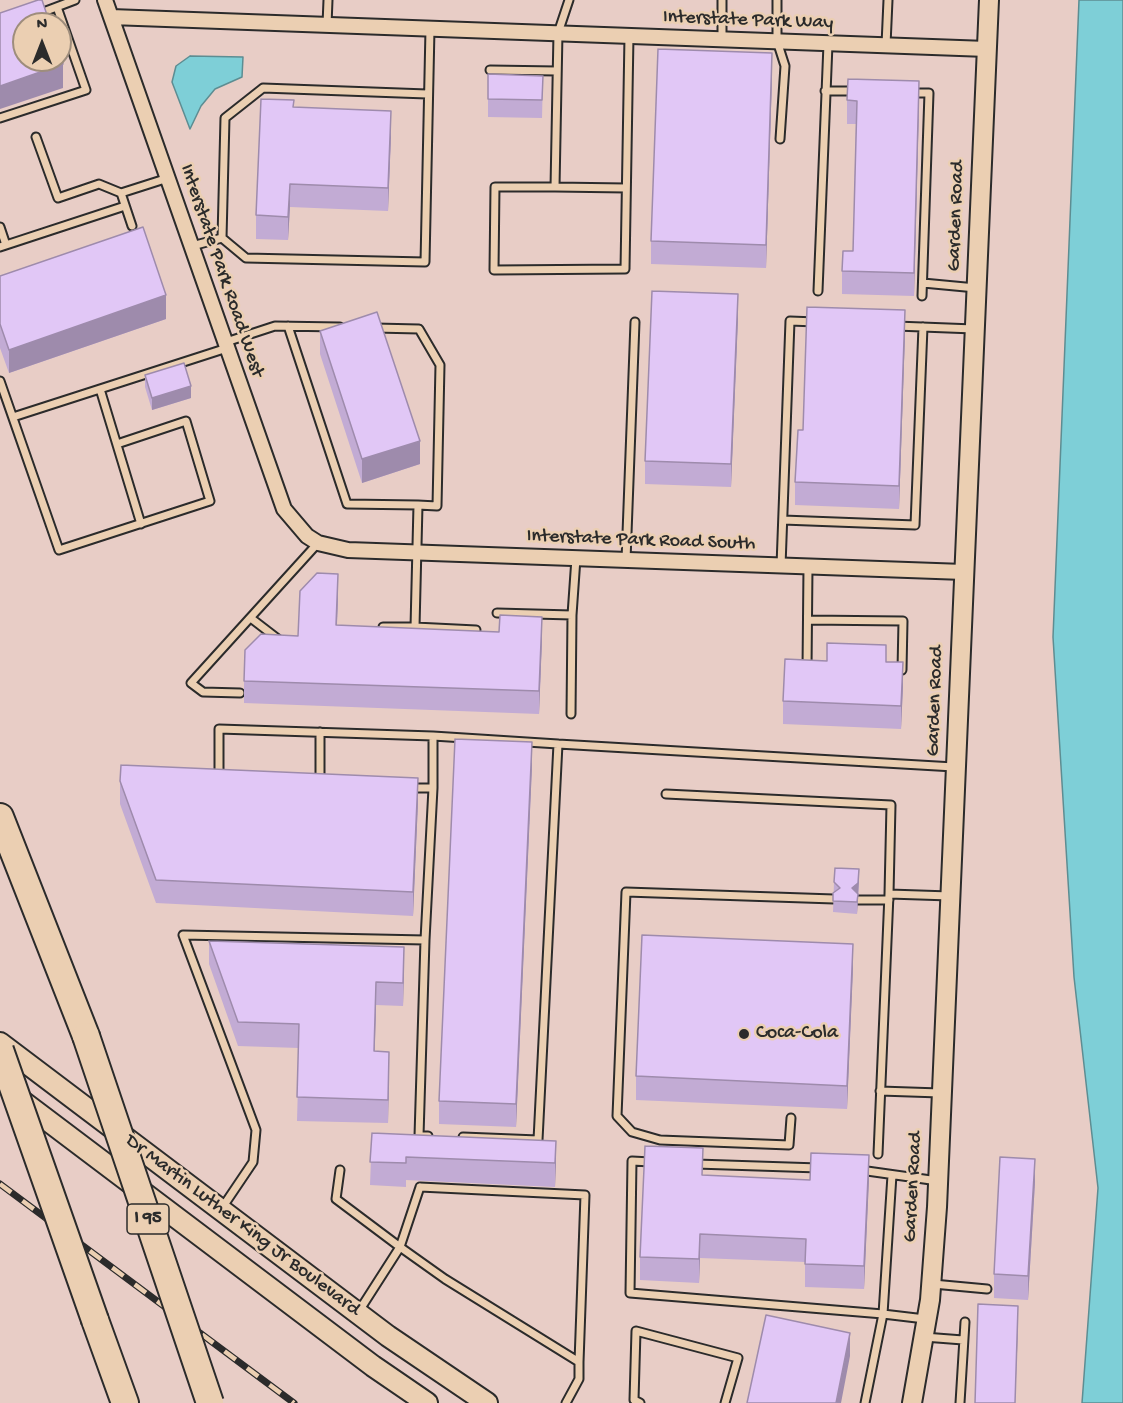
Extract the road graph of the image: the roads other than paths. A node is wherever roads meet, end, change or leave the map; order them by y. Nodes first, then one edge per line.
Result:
1 (75, 0) edge
2 (105, 0) edge
3 (328, 0) edge
4 (569, 0) edge
5 (722, 0) edge
6 (777, 0) edge
7 (888, 0) edge
8 (989, 0) edge
9 (57, 7) junction
10 (42, 12) edge
11 (111, 17) junction
12 (327, 25) junction
13 (430, 29) junction
14 (558, 33) junction
15 (629, 36) junction
16 (722, 39) junction
17 (777, 41) junction
18 (828, 44) junction
19 (886, 45) junction
20 (987, 49) junction
21 (490, 70) dead end
22 (558, 71) junction
23 (825, 91) junction
24 (860, 92) edge
25 (906, 92) edge
26 (427, 94) junction
27 (0, 118) edge
28 (36, 137) dead end
29 (780, 139) dead end
30 (168, 178) junction
31 (555, 187) junction
32 (626, 188) junction
33 (121, 193) junction
34 (125, 206) junction
35 (132, 226) dead end
36 (0, 227) edge
37 (222, 238) junction
38 (3, 246) edge
39 (192, 246) junction
40 (922, 283) junction
41 (976, 288) junction
42 (818, 291) dead end
43 (922, 296) dead end
44 (635, 322) dead end
45 (823, 323) edge
46 (288, 326) junction
47 (890, 326) edge
48 (923, 327) junction
49 (348, 328) edge
50 (372, 328) edge
51 (974, 329) junction
52 (226, 345) junction
53 (0, 381) edge
54 (100, 389) junction
55 (12, 417) junction
56 (117, 444) junction
57 (418, 505) junction
58 (783, 520) junction
59 (141, 524) junction
60 (318, 543) junction
61 (417, 553) junction
62 (576, 558) junction
63 (626, 560) junction
64 (781, 566) junction
65 (808, 567) junction
66 (964, 572) junction
67 (497, 613) dead end
68 (572, 615) junction
69 (252, 619) junction
70 (808, 620) junction
71 (380, 627) edge
72 (415, 627) junction
73 (476, 630) edge
74 (289, 647) edge
75 (807, 669) edge
76 (902, 675) edge
77 (240, 693) dead end
78 (570, 714) dead end
79 (320, 732) junction
80 (433, 736) junction
81 (558, 744) junction
82 (956, 767) junction
83 (230, 782) edge
84 (309, 785) edge
85 (320, 786) junction
86 (331, 786) edge
87 (399, 787) edge
88 (433, 788) junction
89 (666, 794) dead end
90 (0, 817) edge
91 (950, 896) junction
92 (889, 897) junction
93 (834, 899) edge
94 (858, 900) edge
95 (425, 940) junction
96 (0, 1043) edge
97 (0, 1050) edge
98 (0, 1084) edge
99 (880, 1091) junction
100 (942, 1093) junction
101 (791, 1118) dead end
102 (431, 1136) edge
103 (455, 1137) edge
104 (878, 1154) dead end
105 (655, 1162) edge
106 (690, 1163) edge
107 (827, 1169) edge
108 (340, 1170) dead end
109 (850, 1170) edge
110 (892, 1175) junction
111 (938, 1181) junction
112 (220, 1210) junction
113 (400, 1247) junction
114 (931, 1284) junction
115 (987, 1289) dead end
116 (357, 1314) junction
117 (883, 1314) junction
118 (965, 1322) dead end
119 (925, 1328) junction
120 (963, 1340) junction
121 (579, 1362) junction
122 (124, 1403) edge
123 (210, 1403) edge
124 (427, 1403) edge
125 (487, 1403) edge
126 (566, 1403) edge
127 (640, 1403) edge
128 (725, 1403) edge
129 (866, 1403) edge
130 (912, 1403) edge
131 (960, 1403) edge

1 - 9 lane
2 - 11 street, Interstate Park Road West
3 - 12 lane
4 - 14 lane
5 - 16 lane
6 - 17 lane
7 - 19 lane
8 - 20 street, Garden Road
9 - 10 lane
9 - 27 lane
11 - 12 street, Interstate Park Way
11 - 30 street, Interstate Park Road West
12 - 13 street, Interstate Park Way
13 - 14 street, Interstate Park Way
13 - 26 lane
14 - 15 street, Interstate Park Way
14 - 22 lane
15 - 16 street, Interstate Park Way
15 - 32 lane
16 - 17 street, Interstate Park Way
17 - 18 street, Interstate Park Way
17 - 29 lane
18 - 19 street, Interstate Park Way
18 - 23 lane
19 - 20 street, Interstate Park Way
20 - 41 street, Garden Road
21 - 22 lane
22 - 31 lane
23 - 24 lane
23 - 42 lane
25 - 40 lane
26 - 37 lane
26 - 37 lane
28 - 33 lane
30 - 33 lane
30 - 39 street, Interstate Park Road West
31 - 32 lane
31 - 32 lane
33 - 34 lane
34 - 35 lane
34 - 38 lane
36 - 38 lane
37 - 39 lane
39 - 52 street, Interstate Park Road West
40 - 41 lane
40 - 43 lane
41 - 51 street, Garden Road
44 - 63 lane
45 - 58 lane
46 - 49 lane
46 - 52 lane
46 - 57 lane
47 - 48 lane
48 - 51 lane
48 - 58 lane
50 - 57 lane
51 - 66 street, Garden Road
52 - 54 lane
52 - 60 street, Interstate Park Road West
53 - 55 lane
54 - 55 lane
54 - 56 lane
55 - 59 lane
56 - 59 lane
56 - 59 lane
57 - 61 lane
58 - 64 lane
60 - 61 street, Interstate Park Road South
60 - 69 lane
61 - 62 street, Interstate Park Road South
61 - 72 lane
62 - 63 street, Interstate Park Road South
62 - 68 lane
63 - 64 street, Interstate Park Road South
64 - 65 street, Interstate Park Road South
65 - 66 street, Interstate Park Road South
65 - 70 lane
66 - 82 street, Garden Road
67 - 68 lane
68 - 78 lane
69 - 74 lane
69 - 77 lane
70 - 75 lane
70 - 76 lane
71 - 72 lane
72 - 73 lane
79 - 80 lane
79 - 83 lane
79 - 85 lane
80 - 81 lane
80 - 88 lane
81 - 82 lane
81 - 103 lane
82 - 91 street, Garden Road
84 - 85 lane
85 - 86 lane
87 - 88 lane
88 - 95 lane
89 - 92 lane
90 - 123 highway, I 95, bridge
91 - 92 lane
91 - 100 street, Garden Road
92 - 94 lane
92 - 99 lane
93 - 101 lane
95 - 102 lane
95 - 112 lane
96 - 112 main road, Dr Martin Luther King Jr Boulevard
97 - 122 highway, bridge
98 - 124 main road, Dr Martin Luther King Jr Boulevard
99 - 100 lane
99 - 104 lane
100 - 111 street, Garden Road
105 - 117 lane
106 - 107 lane
108 - 113 lane
109 - 110 lane
110 - 111 lane
110 - 117 lane
111 - 114 street, Garden Road
112 - 116 main road, Dr Martin Luther King Jr Boulevard
113 - 116 lane
113 - 121 lane
113 - 121 lane
114 - 115 lane
114 - 119 street, Garden Road
116 - 125 main road, Dr Martin Luther King Jr Boulevard
117 - 119 lane
117 - 129 lane
118 - 120 lane
119 - 120 lane
119 - 130 street, Garden Road
120 - 131 lane
121 - 126 lane
127 - 128 lane

